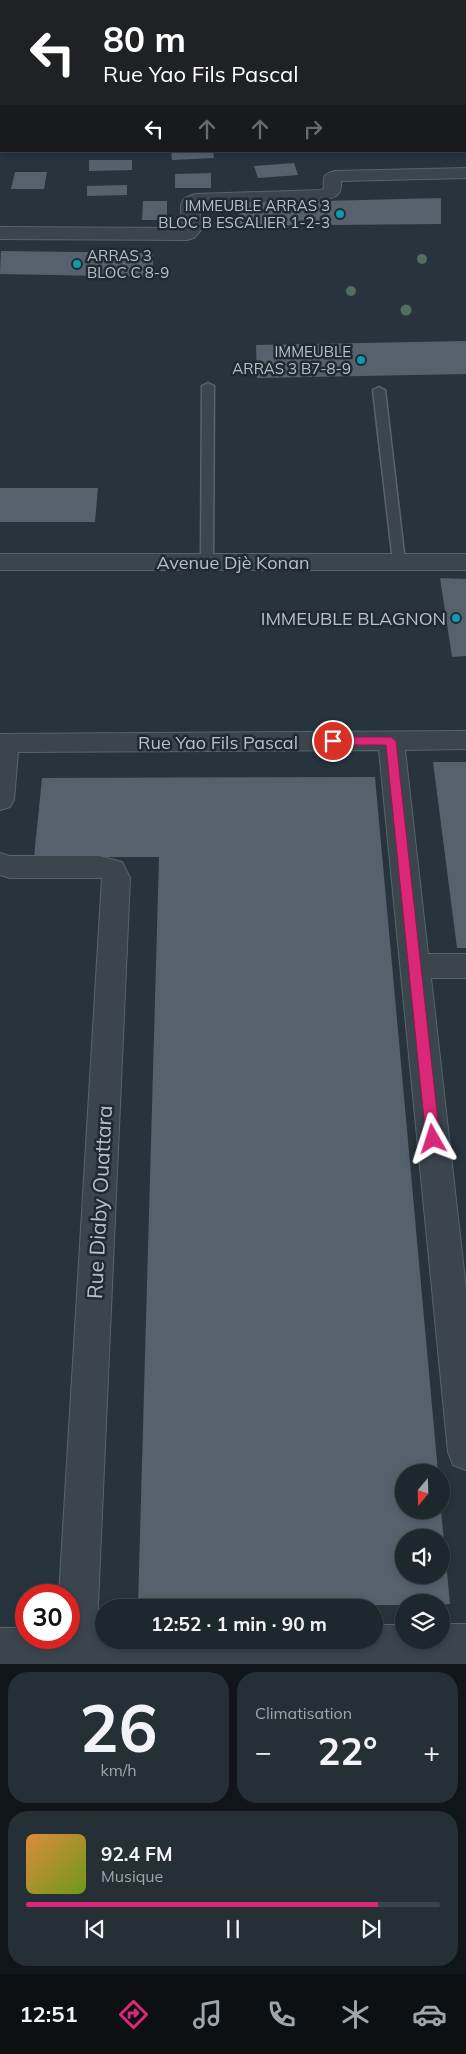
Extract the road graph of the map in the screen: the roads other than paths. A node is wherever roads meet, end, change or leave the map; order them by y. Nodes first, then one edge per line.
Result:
1 (466, 173) edge
2 (0, 233) edge
3 (208, 386) dead end
4 (378, 390) dead end
5 (0, 562) edge
6 (207, 562) junction
7 (399, 562) junction
8 (466, 562) edge
9 (466, 740) edge
10 (391, 741) junction
11 (3, 743) edge
12 (0, 800) edge
13 (0, 864) edge
14 (415, 966) junction
15 (466, 966) edge
16 (455, 1254) edge
17 (466, 1452) edge
18 (79, 1584) edge
19 (466, 1644) edge
20 (0, 1648) edge
21 (15, 1648) edge
22 (80, 1648) edge

1 - 2 street
3 - 6 lane
4 - 7 lane
5 - 6 street, Avenue Djè Konan
6 - 7 street, Avenue Djè Konan
7 - 8 street, Avenue Djè Konan
9 - 10 street, Rue Yao Fils Pascal
10 - 11 street, Rue Yao Fils Pascal
10 - 14 street
11 - 12 street
13 - 18 street, Rue Diaby Ouattara
14 - 15 street
14 - 16 street
16 - 17 street
19 - 22 street
20 - 21 street

